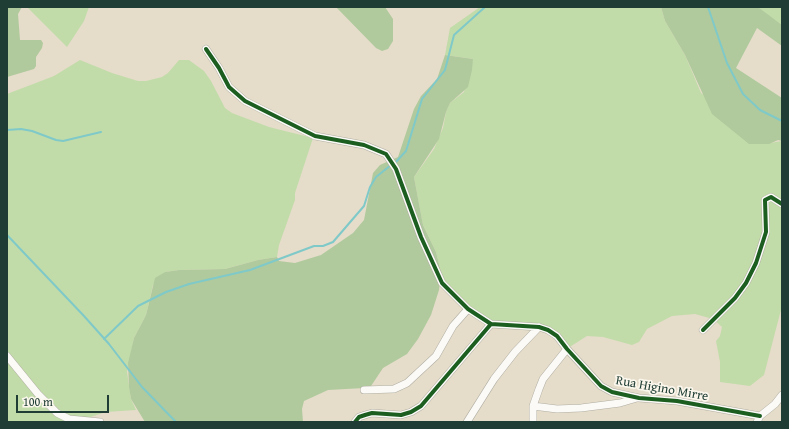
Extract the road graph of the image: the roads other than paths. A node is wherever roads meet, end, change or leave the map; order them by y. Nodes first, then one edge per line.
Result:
1 (206, 49) dead end
2 (782, 204) edge
3 (468, 309) junction
4 (491, 324) junction
5 (539, 327) junction
6 (703, 330) dead end
7 (567, 349) junction
8 (7, 356) edge
9 (364, 390) dead end
10 (782, 395) edge
11 (639, 398) junction
12 (533, 406) junction
13 (60, 419) edge
14 (758, 419) edge
15 (100, 422) edge
16 (355, 422) edge
17 (468, 422) edge
18 (533, 422) edge

1 - 3 street, Rua Higino Mirre
2 - 6 street
3 - 4 street, Rua Higino Mirre
3 - 9 street
4 - 5 street, Rua Higino Mirre
4 - 16 street
5 - 7 street, Rua Higino Mirre
5 - 17 street
7 - 11 street, Rua Higino Mirre
7 - 12 street
8 - 13 street
10 - 14 street
11 - 12 street, Rua Higino Mirre
11 - 14 street, Rua Higino Mirre
12 - 18 street
13 - 15 street

